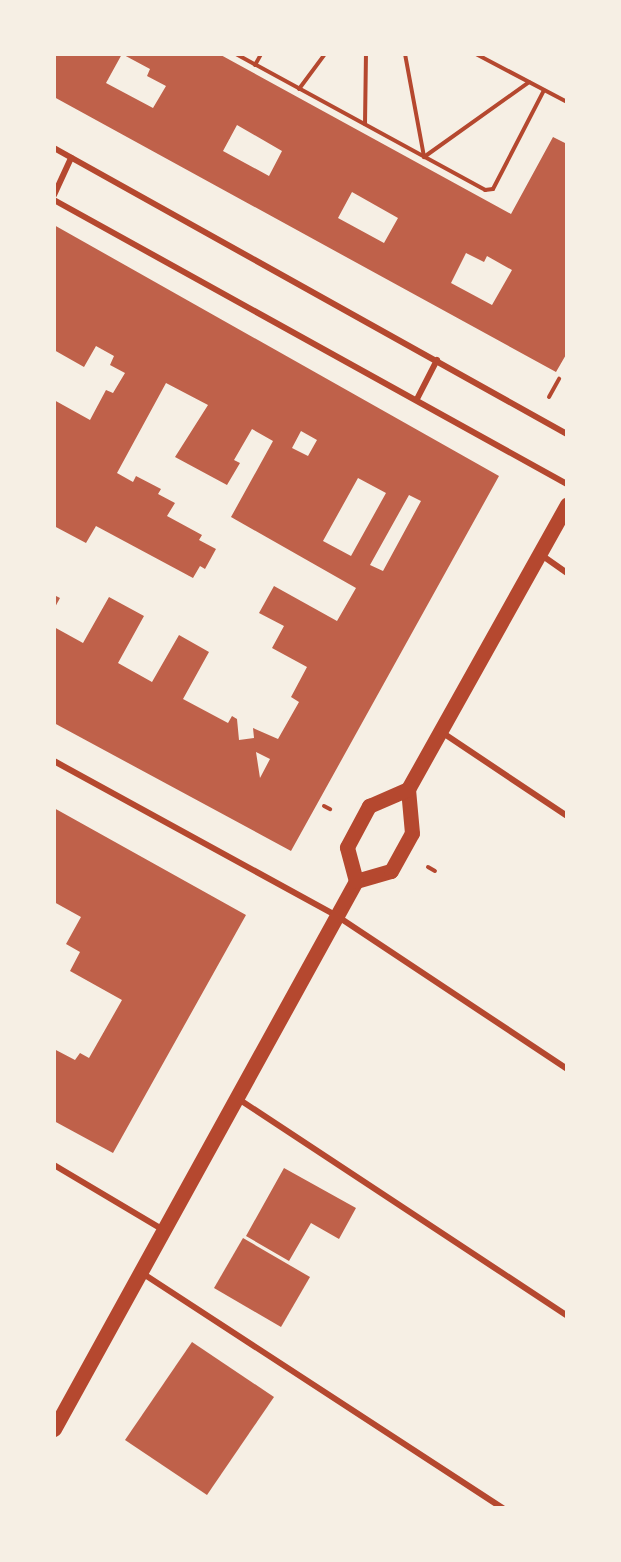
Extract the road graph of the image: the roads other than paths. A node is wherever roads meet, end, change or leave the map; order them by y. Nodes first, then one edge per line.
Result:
1 (54, 148) edge
2 (71, 158) junction
3 (54, 195) edge
4 (54, 200) edge
5 (437, 360) junction
6 (417, 399) junction
7 (567, 434) edge
8 (567, 484) edge
9 (567, 504) edge
10 (539, 554) junction
11 (567, 573) edge
12 (440, 731) junction
13 (54, 761) edge
14 (408, 789) junction
15 (567, 816) edge
16 (356, 881) junction
17 (338, 916) junction
18 (567, 1069) edge
19 (236, 1097) junction
20 (54, 1165) edge
21 (162, 1229) junction
22 (139, 1271) junction
23 (567, 1316) edge
24 (54, 1429) edge
25 (503, 1508) edge

1 - 2 street
2 - 3 street
2 - 5 street
4 - 6 street
5 - 6 street
5 - 7 street
6 - 8 street
9 - 10 main road
10 - 11 street
10 - 12 main road
12 - 14 main road
12 - 15 street
13 - 17 street
14 - 16 main road
14 - 16 main road
16 - 17 main road
17 - 18 street
17 - 19 main road
19 - 21 main road
19 - 23 street
20 - 21 street
21 - 22 main road
22 - 24 main road
22 - 25 street

